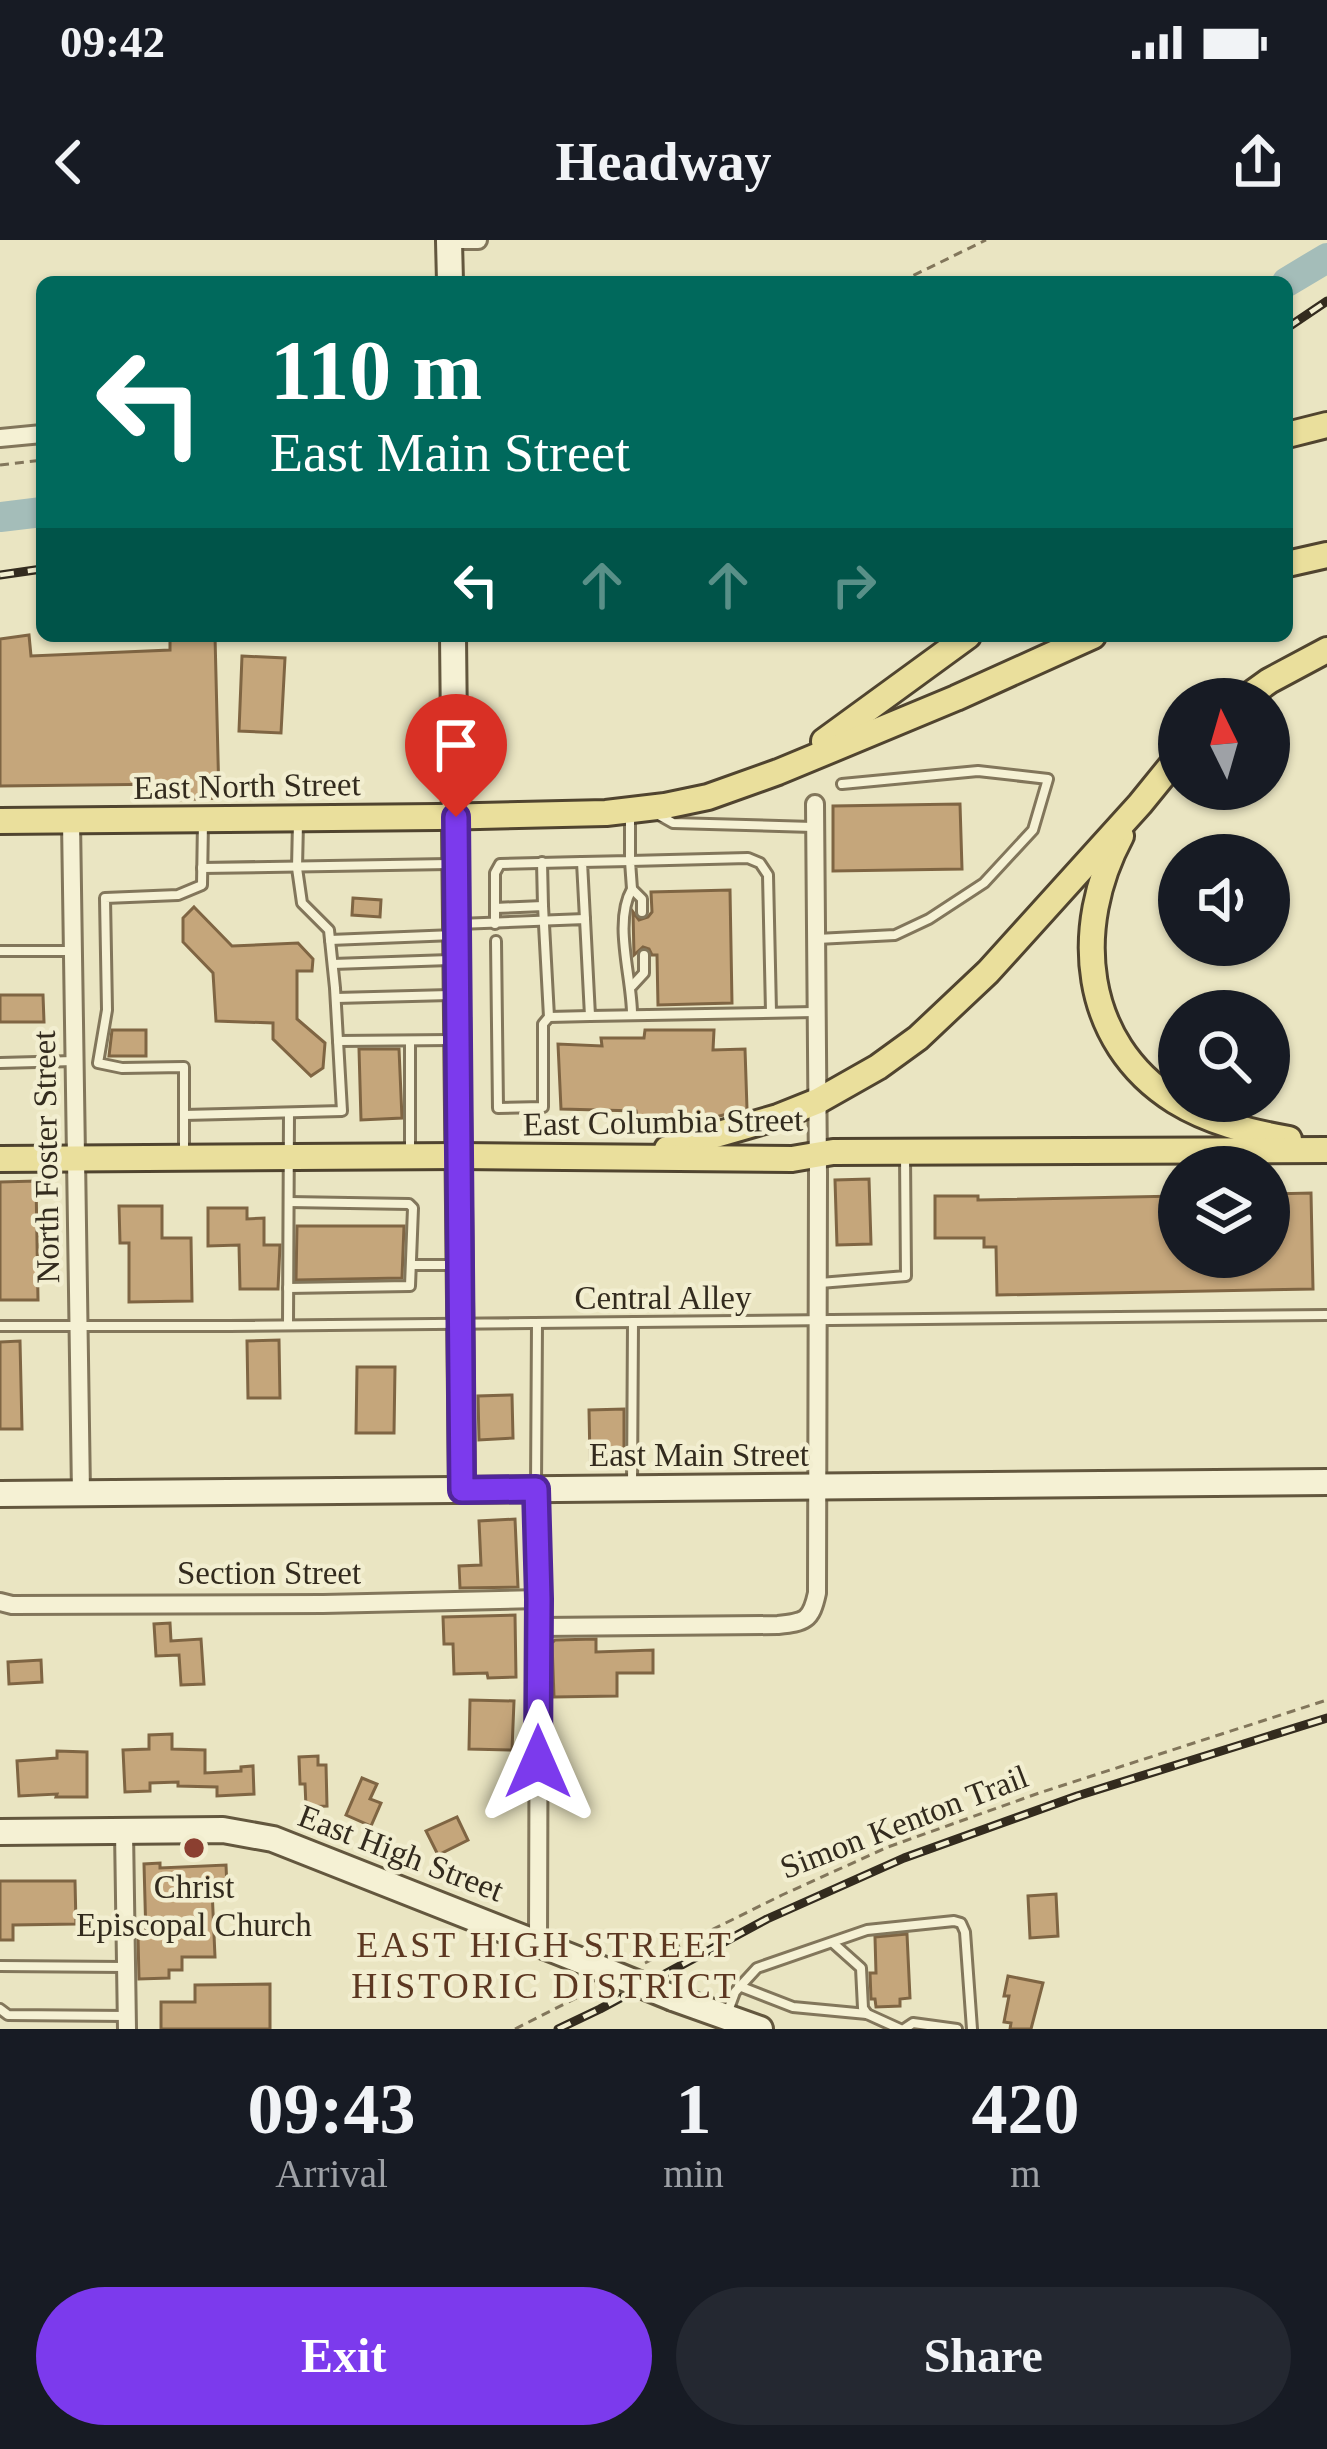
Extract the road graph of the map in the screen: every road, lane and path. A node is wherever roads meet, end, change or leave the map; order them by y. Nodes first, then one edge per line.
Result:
1 (447, 240) edge
2 (478, 240) edge
3 (986, 240) edge
4 (450, 276) edge
5 (912, 276) edge
6 (1327, 424) edge
7 (1293, 433) edge
8 (36, 435) edge
9 (0, 438) edge
10 (36, 461) edge
11 (0, 465) edge
12 (1327, 554) edge
13 (1293, 562) edge
14 (453, 642) edge
15 (960, 642) edge
16 (1080, 642) edge
17 (1327, 650) edge
18 (1275, 678) edge
19 (778, 772) junction
20 (1158, 782) edge
21 (842, 784) dead end
22 (815, 804) dead end
23 (1140, 804) junction
24 (638, 810) junction
25 (456, 817) junction
26 (203, 819) junction
27 (298, 819) junction
28 (71, 820) junction
29 (0, 821) edge
30 (815, 827) junction
31 (630, 861) junction
32 (542, 862) junction
33 (582, 862) junction
34 (456, 863) junction
35 (202, 868) junction
36 (297, 868) junction
37 (632, 889) junction
38 (544, 906) junction
39 (495, 908) junction
40 (642, 912) dead end
41 (584, 919) junction
42 (544, 921) junction
43 (495, 924) junction
44 (457, 939) junction
45 (816, 939) junction
46 (330, 940) junction
47 (496, 941) dead end
48 (0, 951) edge
49 (73, 952) junction
50 (644, 955) dead end
51 (333, 964) junction
52 (632, 986) junction
53 (458, 995) junction
54 (336, 998) junction
55 (771, 1012) junction
56 (817, 1012) junction
57 (632, 1014) junction
58 (590, 1016) junction
59 (549, 1017) junction
60 (458, 1039) junction
61 (338, 1041) junction
62 (410, 1041) junction
63 (74, 1061) junction
64 (0, 1063) edge
65 (818, 1101) junction
66 (289, 1112) junction
67 (184, 1114) junction
68 (1327, 1148) edge
69 (905, 1152) junction
70 (818, 1154) junction
71 (410, 1156) junction
72 (459, 1156) junction
73 (289, 1157) junction
74 (184, 1158) junction
75 (630, 1158) junction
76 (0, 1159) edge
77 (76, 1159) junction
78 (289, 1202) junction
79 (412, 1265) junction
80 (459, 1265) junction
81 (818, 1283) junction
82 (288, 1288) junction
83 (1327, 1315) edge
84 (818, 1320) junction
85 (633, 1322) junction
86 (460, 1323) junction
87 (537, 1323) junction
88 (79, 1325) junction
89 (288, 1325) junction
90 (0, 1326) edge
91 (1327, 1482) edge
92 (818, 1486) junction
93 (632, 1488) junction
94 (536, 1489) junction
95 (462, 1490) junction
96 (81, 1493) junction
97 (0, 1494) edge
98 (539, 1599) junction
99 (0, 1602) edge
100 (544, 1627) junction
101 (1327, 1700) edge
102 (124, 1831) junction
103 (0, 1832) edge
104 (832, 1942) junction
105 (538, 1943) junction
106 (0, 1966) edge
107 (126, 1966) junction
108 (631, 1970) dead end
109 (604, 1974) junction
110 (740, 1986) junction
111 (0, 2009) edge
112 (867, 2014) junction
113 (127, 2022) edge
114 (729, 2022) edge
115 (515, 2029) edge
116 (760, 2029) edge
117 (902, 2029) edge
118 (957, 2029) edge
119 (972, 2029) edge

1 - 2 street
1 - 4 street
3 - 5 path
6 - 7 main road
8 - 9 street
10 - 11 path
12 - 13 main road
14 - 25 street
15 - 19 main road
16 - 19 main road
17 - 18 main road
19 - 24 main road, East North Street
20 - 23 main road
21 - 45 lane
22 - 30 street
23 - 65 main road
23 - 68 main road
24 - 25 main road, East North Street
24 - 30 lane
24 - 31 lane
25 - 27 main road, East North Street
25 - 34 street
26 - 27 main road, East North Street
26 - 28 main road, East North Street
26 - 35 lane
27 - 36 lane
28 - 29 main road, East North Street
28 - 49 street, North Foster Street
30 - 45 street
31 - 33 lane
31 - 37 lane
31 - 55 lane
32 - 33 lane
32 - 38 lane
32 - 39 lane
33 - 41 lane
34 - 36 lane
34 - 44 street
35 - 36 lane
35 - 67 lane
36 - 46 lane
37 - 40 lane
37 - 52 lane
38 - 39 lane
38 - 42 lane
39 - 43 lane
41 - 42 lane
41 - 58 lane
42 - 43 lane
42 - 59 lane
43 - 44 lane
44 - 46 lane
44 - 51 lane
44 - 53 street
45 - 56 street
46 - 51 lane
47 - 59 lane
48 - 49 lane
49 - 63 street, North Foster Street
50 - 52 lane
51 - 54 lane
52 - 57 lane
53 - 54 lane
53 - 60 street
54 - 61 lane
55 - 56 lane
55 - 57 lane
56 - 65 street
57 - 58 lane
58 - 59 lane
60 - 62 lane
60 - 72 street
61 - 62 lane
61 - 66 lane
62 - 71 lane
63 - 64 lane
63 - 77 street, North Foster Street
65 - 70 street
65 - 75 main road
66 - 67 lane
66 - 73 lane
67 - 74 lane
68 - 69 main road, East Columbia Street
69 - 70 main road, East Columbia Street
69 - 81 lane
70 - 75 main road, East Columbia Street
70 - 81 street
71 - 72 main road, East Columbia Street
71 - 73 main road, East Columbia Street
72 - 75 main road, East Columbia Street
72 - 80 street
73 - 74 main road, East Columbia Street
73 - 78 lane
74 - 77 main road, East Columbia Street
76 - 77 main road, East Columbia Street
77 - 88 street, North Foster Street
78 - 79 lane
78 - 82 lane
79 - 80 lane
79 - 82 lane
80 - 86 street
81 - 84 street
82 - 89 lane
83 - 84 lane, Central Alley
84 - 85 lane, Central Alley
84 - 92 street
85 - 87 lane, Central Alley
85 - 93 lane
86 - 87 lane, Central Alley
86 - 89 lane, Central Alley
86 - 95 street
87 - 94 lane
88 - 89 lane, Central Alley
88 - 90 lane, Central Alley
88 - 96 street, North Foster Street
91 - 92 street, East Main Street
92 - 93 street, East Main Street
92 - 100 street
93 - 94 street, East Main Street
94 - 95 street, East Main Street
94 - 98 street
95 - 96 street, East Main Street
96 - 97 street, East Main Street
98 - 99 street, Section Street
98 - 100 street
100 - 105 street
101 - 108 path, Simon Kenton Trail
102 - 103 street, East High Street
102 - 105 street, East High Street
102 - 107 street
104 - 110 lane
104 - 112 lane
104 - 119 lane
105 - 109 street, East High Street
106 - 107 lane
107 - 113 street
109 - 114 street, East High Street, bridge
109 - 115 path
110 - 112 lane
110 - 114 lane
111 - 113 lane
112 - 117 lane
114 - 116 street, East High Street
117 - 118 lane

